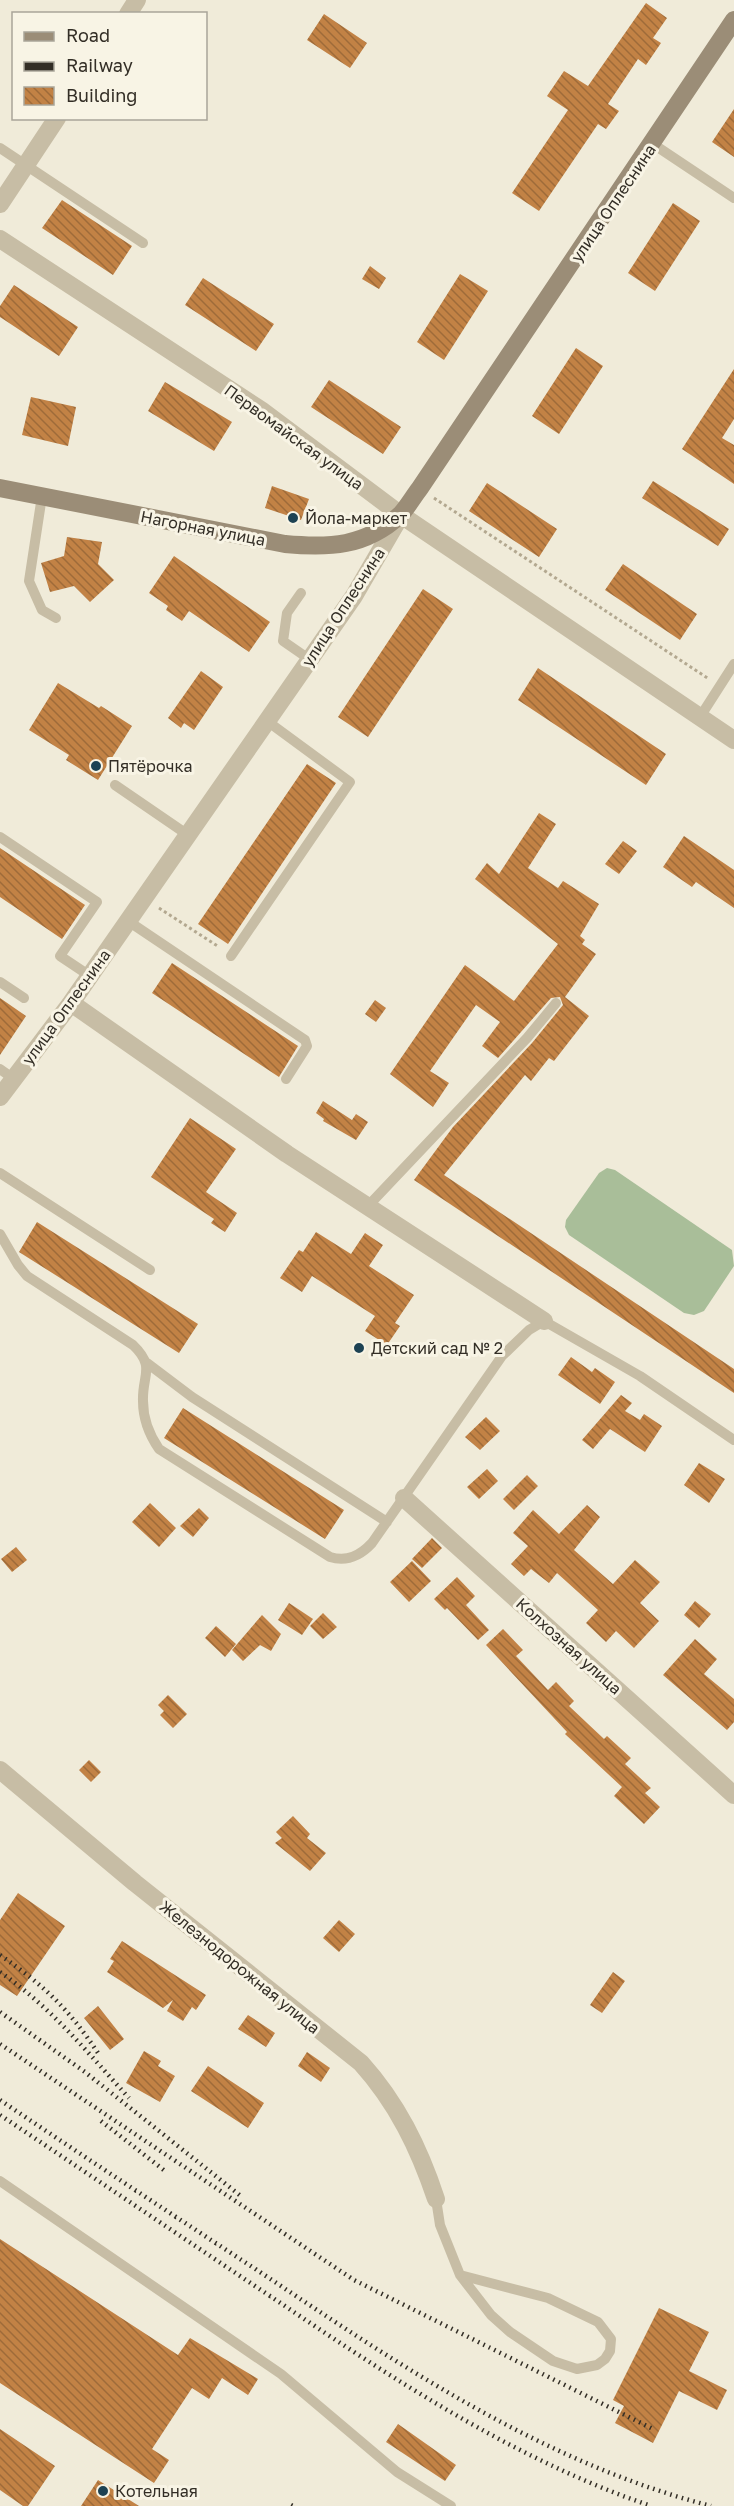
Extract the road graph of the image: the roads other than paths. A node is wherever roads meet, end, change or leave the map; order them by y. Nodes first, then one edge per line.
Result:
1 (734, 20) edge
2 (56, 120) edge
3 (653, 144) junction
4 (0, 148) edge
5 (26, 165) junction
6 (734, 198) edge
7 (0, 204) edge
8 (0, 239) edge
9 (143, 243) dead end
10 (0, 488) edge
11 (42, 496) junction
12 (400, 515) junction
13 (301, 593) dead end
14 (56, 618) dead end
15 (309, 659) junction
16 (734, 663) edge
17 (700, 717) junction
18 (267, 721) junction
19 (734, 740) edge
20 (115, 785) dead end
21 (188, 834) junction
22 (0, 837) edge
23 (128, 921) junction
24 (231, 956) road end
25 (90, 976) junction
26 (0, 982) edge
27 (24, 998) dead end
28 (71, 1003) junction
29 (556, 1004) dead end
30 (7, 1074) edge
31 (286, 1079) dead end
32 (0, 1097) edge
33 (0, 1173) edge
34 (368, 1206) junction
35 (0, 1234) edge
36 (150, 1270) dead end
37 (544, 1321) junction
38 (147, 1363) junction
39 (734, 1440) edge
40 (404, 1498) junction
41 (387, 1522) junction
42 (0, 1770) edge
43 (734, 1795) edge
44 (0, 2181) edge
45 (436, 2199) joint
46 (460, 2275) junction
47 (451, 2506) edge

1 - 3 main road, улица Оплеснина
2 - 5 street
3 - 6 lane
3 - 12 main road, улица Оплеснина
4 - 5 lane
5 - 7 street
5 - 9 lane
8 - 12 street, Первомайская улица
10 - 11 main road, Нагорная улица
11 - 12 main road, Нагорная улица
11 - 14 lane
12 - 15 street, улица Оплеснина
12 - 17 street, Первомайская улица
13 - 15 lane
15 - 18 street, улица Оплеснина
16 - 17 lane
17 - 19 street, Первомайская улица
18 - 21 street, улица Оплеснина
18 - 24 lane
20 - 21 lane
21 - 23 street, улица Оплеснина
22 - 25 lane
23 - 25 street, улица Оплеснина
23 - 31 lane
25 - 28 street, улица Оплеснина
26 - 27 lane
28 - 30 street, улица Оплеснина
28 - 34 street
29 - 34 lane
30 - 32 street, улица Оплеснина
33 - 36 lane
34 - 37 street
35 - 38 lane
37 - 39 lane
37 - 40 lane
38 - 41 lane
38 - 41 lane
40 - 41 lane
40 - 43 street, Колхозная улица
42 - 45 street, Железнодорожная улица
44 - 47 lane
45 - 46 lane
46 - 46 lane

